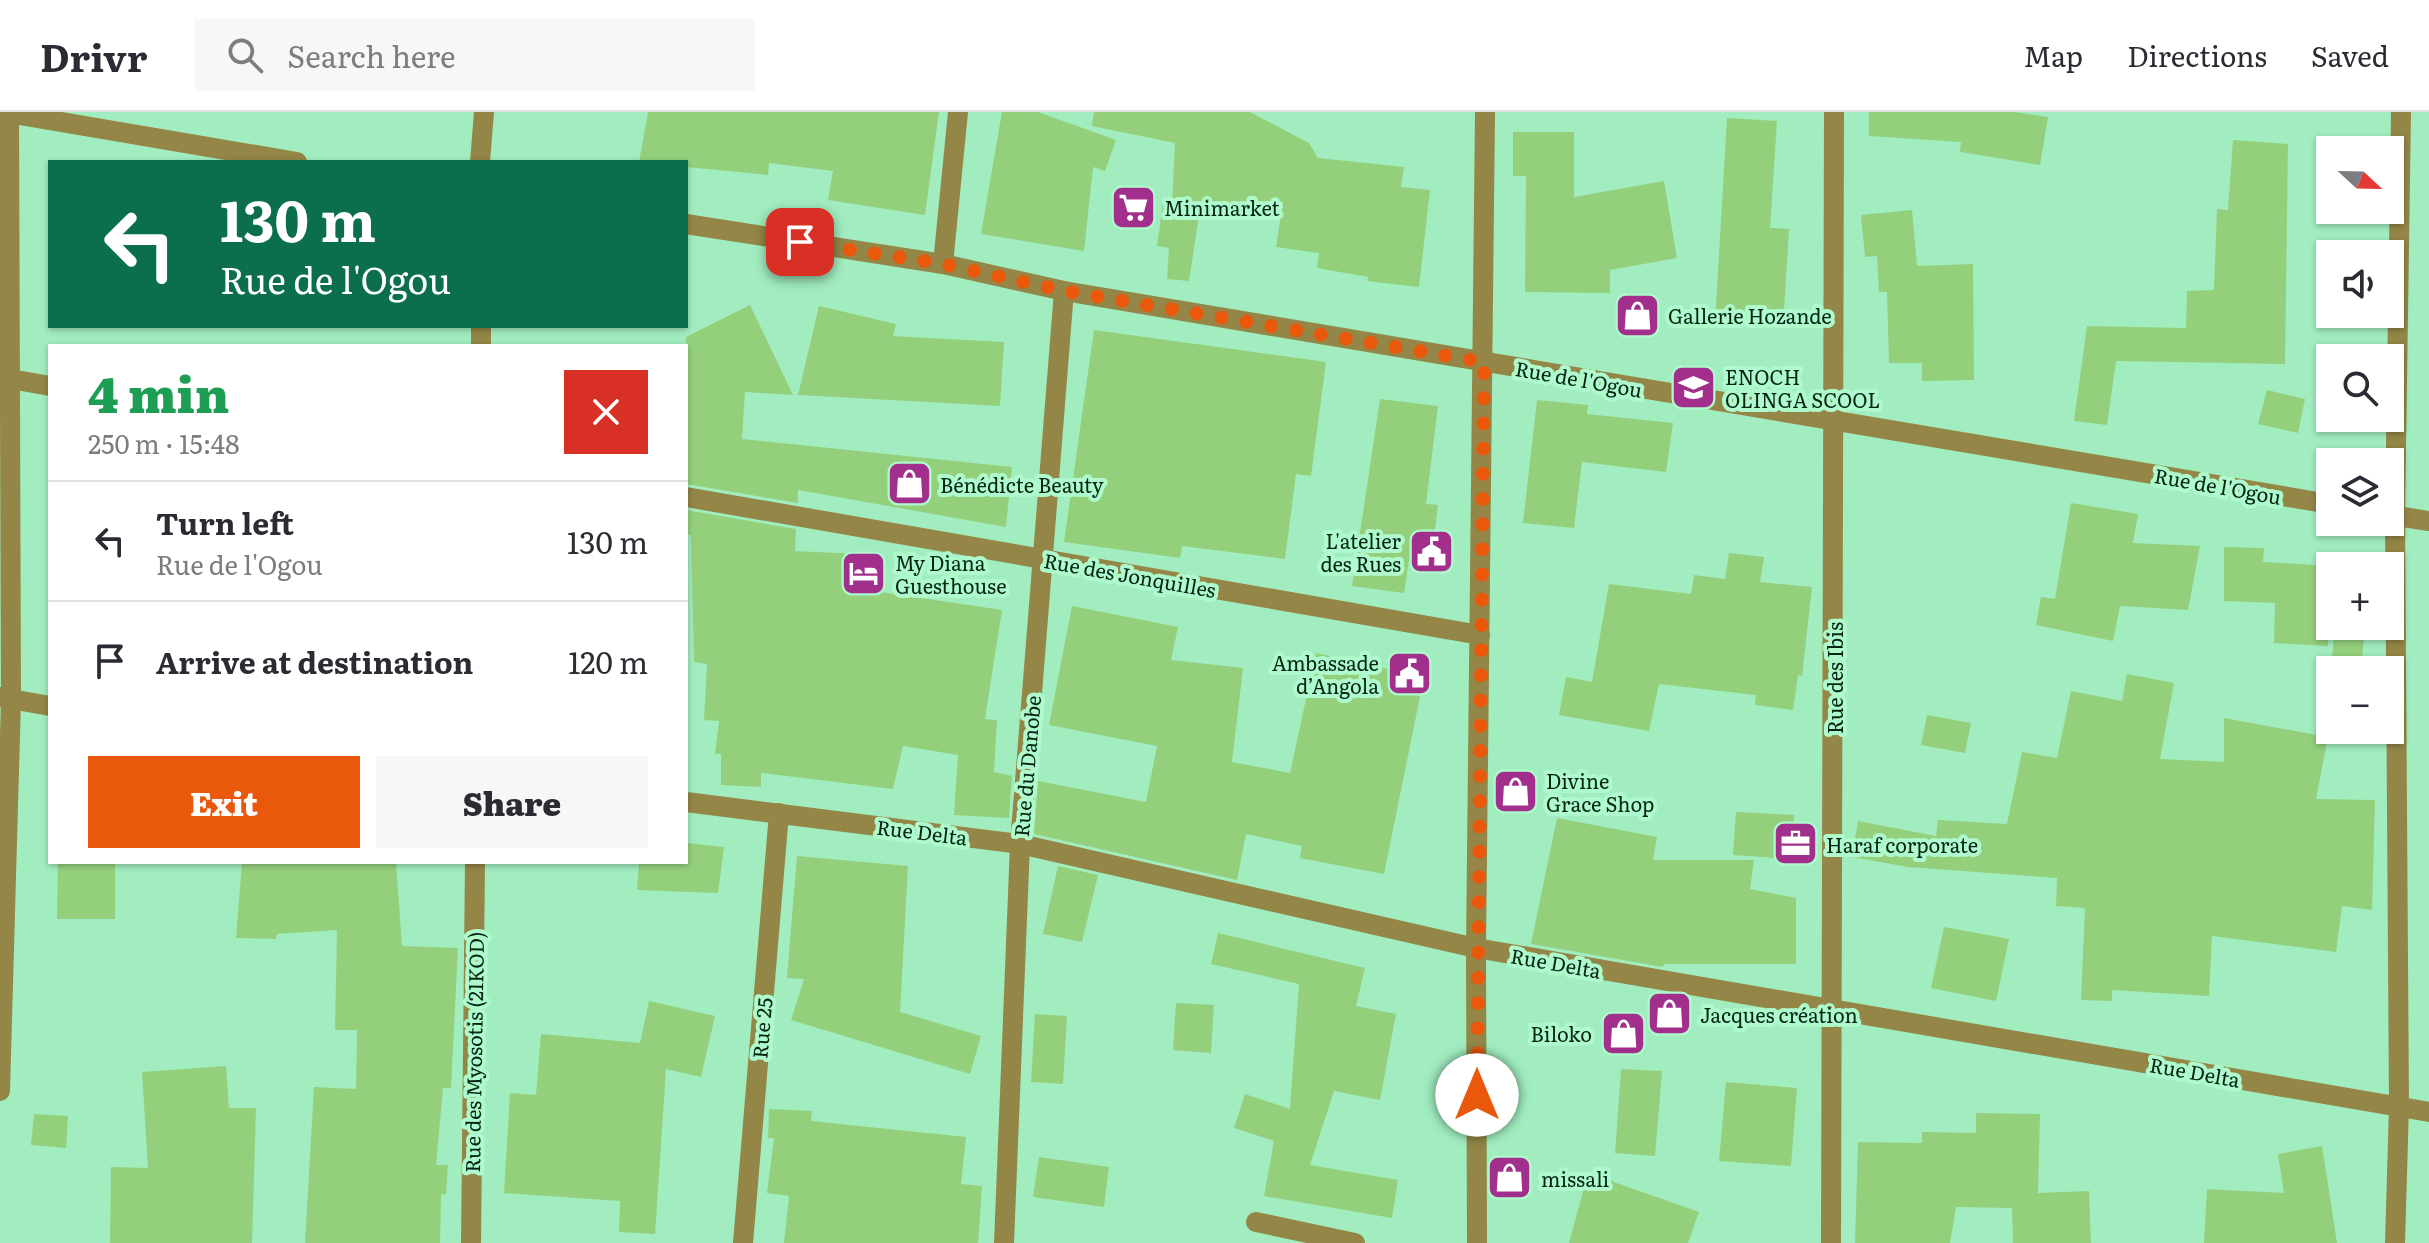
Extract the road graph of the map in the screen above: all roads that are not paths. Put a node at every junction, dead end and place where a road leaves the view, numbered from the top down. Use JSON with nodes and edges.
{"nodes":[{"id":1,"x":7,"y":112,"type":"edge"},
{"id":2,"x":484,"y":112,"type":"edge"},
{"id":3,"x":958,"y":112,"type":"edge"},
{"id":4,"x":1485,"y":112,"type":"edge"},
{"id":5,"x":1834,"y":112,"type":"edge"},
{"id":6,"x":2401,"y":112,"type":"edge"},
{"id":7,"x":285,"y":160,"type":"edge"},
{"id":8,"x":480,"y":160,"type":"edge"},
{"id":9,"x":688,"y":224,"type":"edge"},
{"id":10,"x":943,"y":264,"type":"junction"},
{"id":11,"x":1064,"y":291,"type":"junction"},
{"id":12,"x":1484,"y":362,"type":"junction"},
{"id":13,"x":6,"y":378,"type":"edge"},
{"id":14,"x":48,"y":386,"type":"edge"},
{"id":15,"x":1836,"y":421,"type":"junction"},
{"id":16,"x":2394,"y":448,"type":"edge"},
{"id":17,"x":688,"y":497,"type":"edge"},
{"id":18,"x":2316,"y":502,"type":"edge"},
{"id":19,"x":2404,"y":517,"type":"edge"},
{"id":20,"x":2429,"y":521,"type":"edge"},
{"id":21,"x":2393,"y":536,"type":"edge"},
{"id":22,"x":1043,"y":559,"type":"junction"},
{"id":23,"x":1480,"y":635,"type":"junction"},
{"id":24,"x":5,"y":698,"type":"edge"},
{"id":25,"x":48,"y":706,"type":"edge"},
{"id":26,"x":688,"y":802,"type":"edge"},
{"id":27,"x":779,"y":813,"type":"junction"},
{"id":28,"x":1020,"y":844,"type":"junction"},
{"id":29,"x":475,"y":864,"type":"edge"},
{"id":30,"x":1476,"y":948,"type":"junction"},
{"id":31,"x":1832,"y":1009,"type":"junction"},
{"id":32,"x":0,"y":1091,"type":"edge"},
{"id":33,"x":2399,"y":1106,"type":"junction"},
{"id":34,"x":2429,"y":1112,"type":"edge"},
{"id":35,"x":1256,"y":1222,"type":"dead end"},
{"id":36,"x":471,"y":1243,"type":"edge"},
{"id":37,"x":743,"y":1243,"type":"edge"},
{"id":38,"x":1004,"y":1243,"type":"edge"},
{"id":39,"x":1355,"y":1243,"type":"edge"},
{"id":40,"x":1477,"y":1243,"type":"edge"},
{"id":41,"x":1831,"y":1243,"type":"edge"},
{"id":42,"x":2395,"y":1243,"type":"edge"}],
"edges":[{"from":1,"to":7,"type":"street"},
{"from":1,"to":13,"type":"street"},
{"from":2,"to":8,"type":"street"},
{"from":3,"to":10,"type":"street"},
{"from":4,"to":12,"type":"street"},
{"from":5,"to":15,"type":"street","name":"Rue des Ibis"},
{"from":6,"to":16,"type":"street"},
{"from":9,"to":10,"type":"street","name":"Rue de l'Ogou"},
{"from":10,"to":11,"type":"street","name":"Rue de l'Ogou"},
{"from":11,"to":12,"type":"street","name":"Rue de l'Ogou"},
{"from":11,"to":22,"type":"street","name":"Rue du Danobe"},
{"from":12,"to":15,"type":"street","name":"Rue de l'Ogou"},
{"from":12,"to":23,"type":"street"},
{"from":13,"to":14,"type":"street"},
{"from":13,"to":24,"type":"street"},
{"from":15,"to":18,"type":"street","name":"Rue de l'Ogou"},
{"from":15,"to":31,"type":"street","name":"Rue des Ibis"},
{"from":17,"to":22,"type":"street","name":"Rue des Jonquilles"},
{"from":19,"to":20,"type":"street"},
{"from":21,"to":33,"type":"street"},
{"from":22,"to":23,"type":"street","name":"Rue des Jonquilles"},
{"from":22,"to":28,"type":"street","name":"Rue du Danobe"},
{"from":23,"to":30,"type":"street"},
{"from":24,"to":25,"type":"street"},
{"from":24,"to":32,"type":"street"},
{"from":26,"to":27,"type":"street","name":"Rue Delta"},
{"from":27,"to":28,"type":"street","name":"Rue Delta"},
{"from":27,"to":37,"type":"street","name":"Rue 25"},
{"from":28,"to":30,"type":"street","name":"Rue Delta"},
{"from":28,"to":38,"type":"street","name":"Rue du Danobe"},
{"from":29,"to":36,"type":"street","name":"Rue des Myosotis (21KOD)"},
{"from":30,"to":31,"type":"street","name":"Rue Delta"},
{"from":30,"to":40,"type":"street"},
{"from":31,"to":33,"type":"street","name":"Rue Delta"},
{"from":31,"to":41,"type":"street","name":"Rue des Ibis"},
{"from":33,"to":34,"type":"street","name":"Rue Delta"},
{"from":33,"to":42,"type":"street"},
{"from":35,"to":39,"type":"street"}]}
